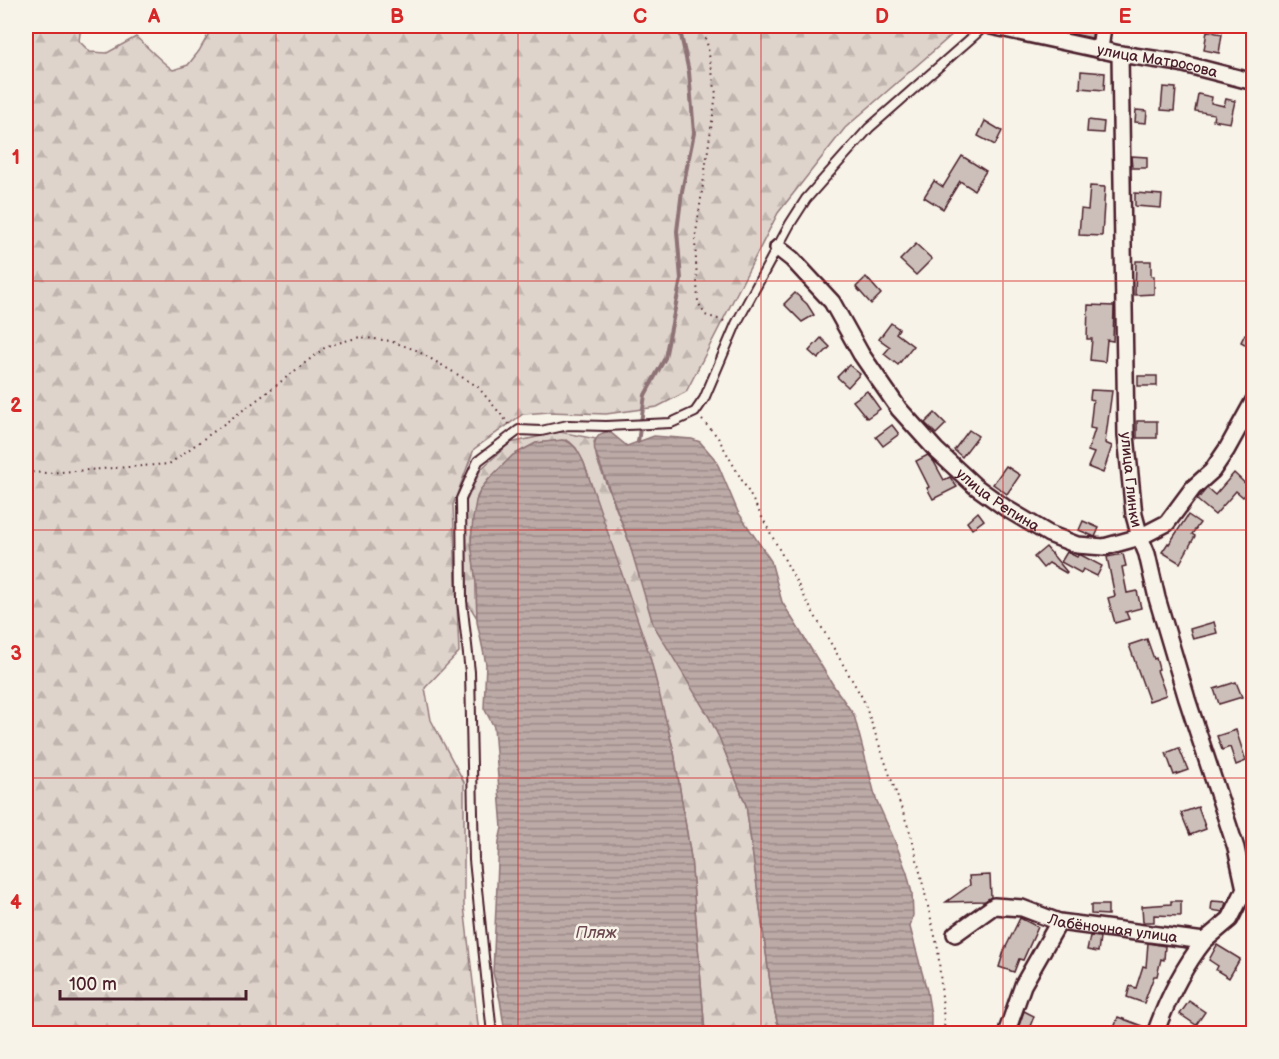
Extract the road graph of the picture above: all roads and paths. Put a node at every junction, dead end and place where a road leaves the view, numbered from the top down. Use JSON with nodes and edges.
{"nodes":[{"id":1,"x":704,"y":26,"type":"edge"},
{"id":2,"x":986,"y":26,"type":"edge"},
{"id":3,"x":991,"y":26,"type":"edge"},
{"id":4,"x":1103,"y":26,"type":"edge"},
{"id":5,"x":1100,"y":50,"type":"junction"},
{"id":6,"x":1120,"y":54,"type":"junction"},
{"id":7,"x":1254,"y":81,"type":"edge"},
{"id":8,"x":777,"y":248,"type":"junction"},
{"id":9,"x":736,"y":324,"type":"junction"},
{"id":10,"x":1254,"y":400,"type":"edge"},
{"id":11,"x":695,"y":412,"type":"junction"},
{"id":12,"x":519,"y":430,"type":"junction"},
{"id":13,"x":26,"y":472,"type":"edge"},
{"id":14,"x":1140,"y":537,"type":"junction"},
{"id":15,"x":1249,"y":890,"type":"edge"},
{"id":16,"x":1059,"y":922,"type":"junction"},
{"id":17,"x":956,"y":934,"type":"dead end"},
{"id":18,"x":1204,"y":941,"type":"junction"},
{"id":19,"x":492,"y":1034,"type":"edge"},
{"id":20,"x":945,"y":1034,"type":"edge"},
{"id":21,"x":1006,"y":1034,"type":"edge"},
{"id":22,"x":1155,"y":1034,"type":"edge"}],
"edges":[{"from":1,"to":9,"type":"path"},
{"from":2,"to":8,"type":"lane"},
{"from":3,"to":5,"type":"street","name":"улица Матросова"},
{"from":4,"to":5,"type":"street"},
{"from":5,"to":6,"type":"street","name":"улица Матросова"},
{"from":6,"to":7,"type":"street","name":"улица Матросова"},
{"from":6,"to":14,"type":"street","name":"улица Глинки"},
{"from":8,"to":9,"type":"lane"},
{"from":8,"to":14,"type":"street","name":"улица Репина"},
{"from":9,"to":11,"type":"lane"},
{"from":10,"to":14,"type":"street","name":"улица Репина"},
{"from":11,"to":12,"type":"lane"},
{"from":11,"to":20,"type":"path"},
{"from":12,"to":13,"type":"path"},
{"from":12,"to":19,"type":"lane"},
{"from":14,"to":15,"type":"street","name":"улица Глинки"},
{"from":15,"to":18,"type":"street"},
{"from":16,"to":17,"type":"street","name":"Лабёночная улица"},
{"from":16,"to":18,"type":"street","name":"Лабёночная улица"},
{"from":16,"to":21,"type":"street"},
{"from":18,"to":22,"type":"street"}]}
